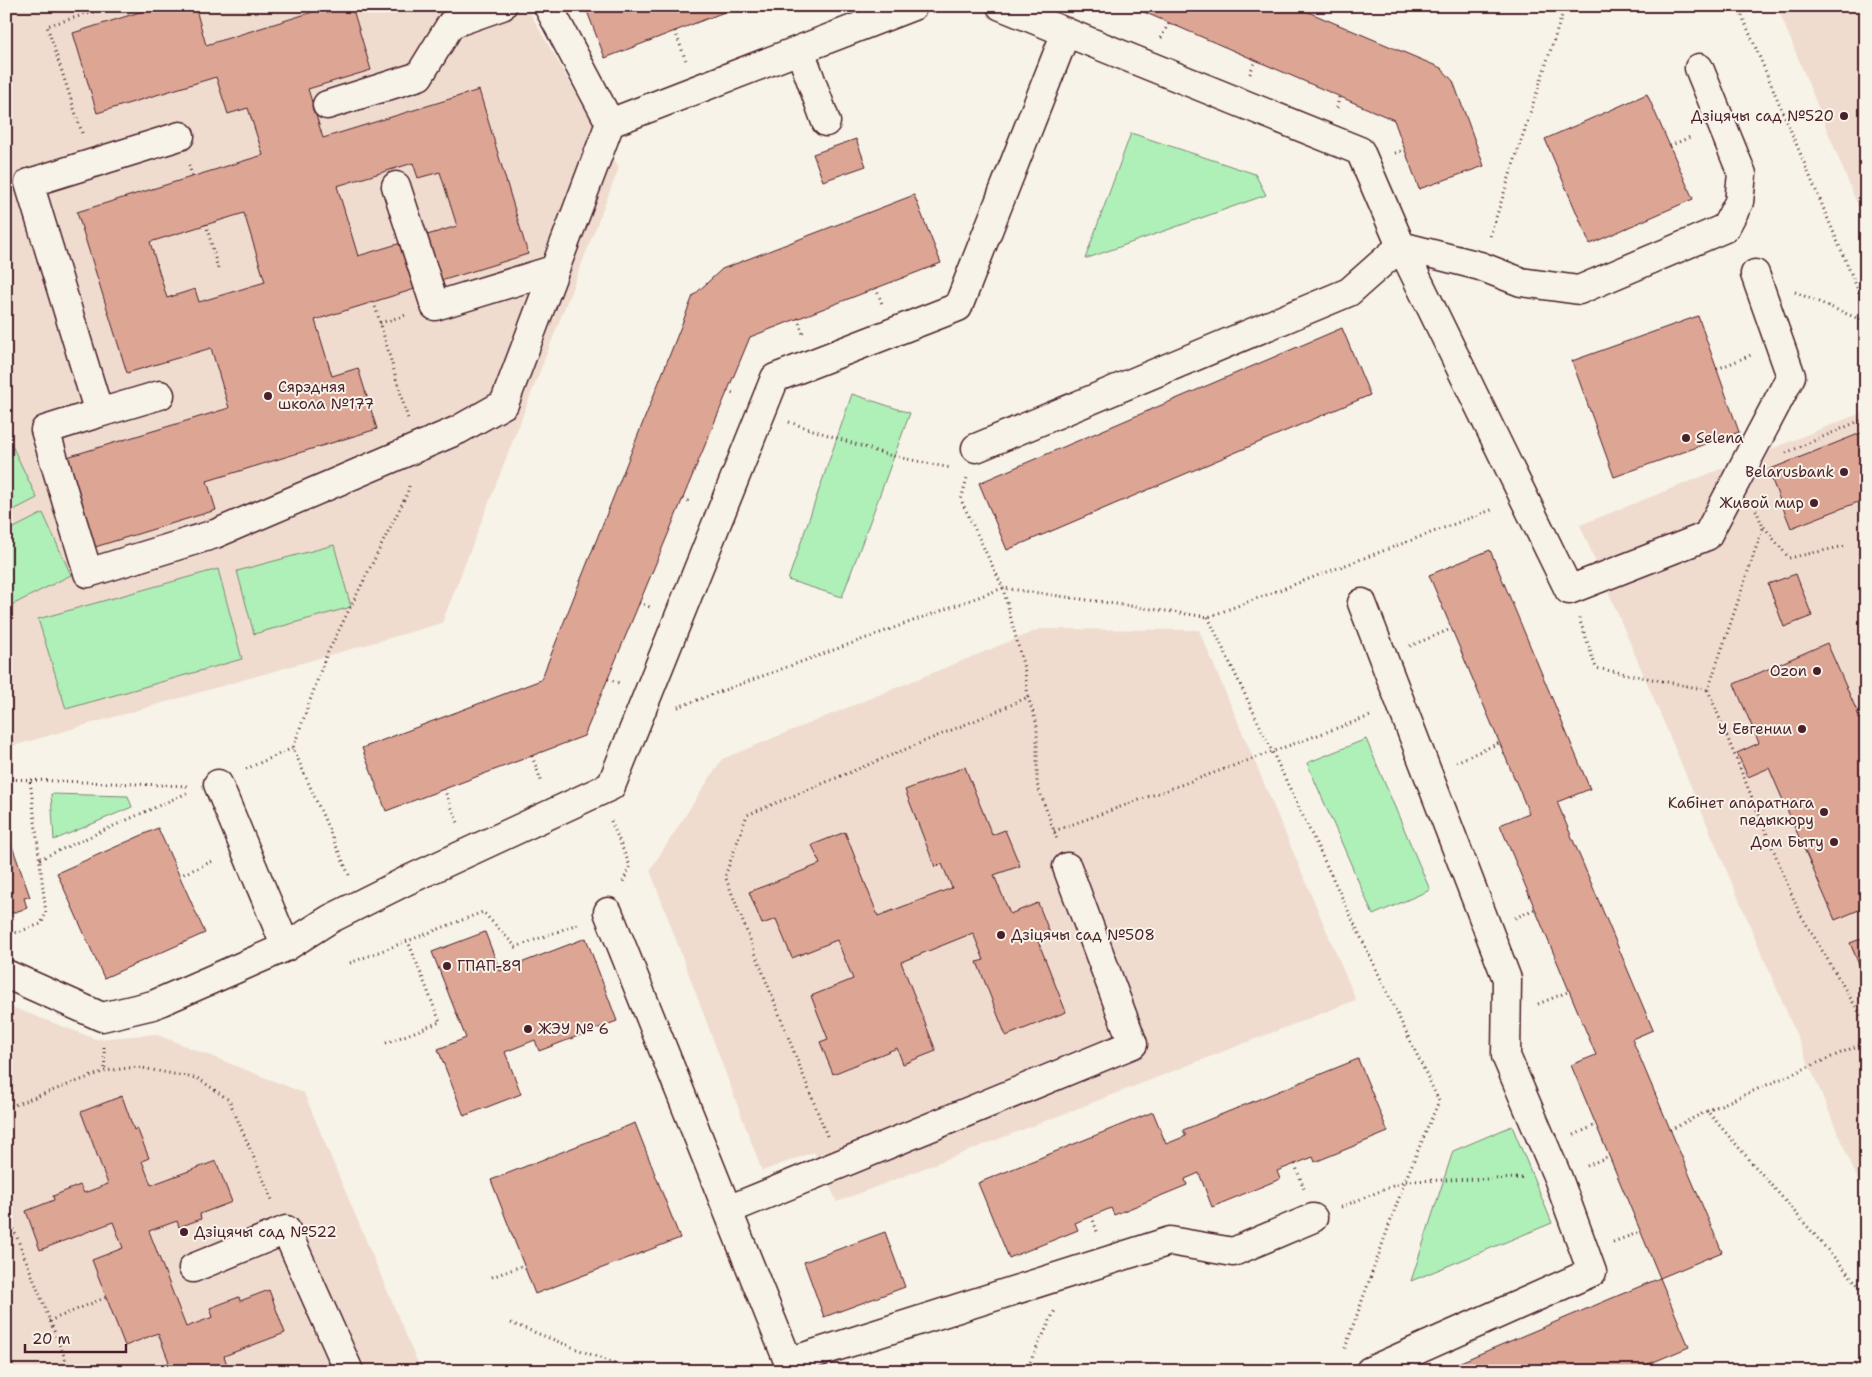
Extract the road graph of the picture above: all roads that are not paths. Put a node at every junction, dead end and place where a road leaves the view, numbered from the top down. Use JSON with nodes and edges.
{"nodes":[{"id":1,"x":502,"y":6,"type":"edge"},
{"id":2,"x":548,"y":6,"type":"edge"},
{"id":3,"x":913,"y":6,"type":"edge"},
{"id":4,"x":1001,"y":6,"type":"edge"},
{"id":5,"x":1066,"y":32,"type":"junction"},
{"id":6,"x":800,"y":50,"type":"junction"},
{"id":7,"x":1699,"y":68,"type":"dead end"},
{"id":8,"x":327,"y":105,"type":"dead end"},
{"id":9,"x":826,"y":122,"type":"dead end"},
{"id":10,"x":610,"y":123,"type":"junction"},
{"id":11,"x":180,"y":136,"type":"dead end"},
{"id":12,"x":396,"y":186,"type":"dead end"},
{"id":13,"x":1401,"y":246,"type":"junction"},
{"id":14,"x":553,"y":270,"type":"junction"},
{"id":15,"x":1755,"y":274,"type":"dead end"},
{"id":16,"x":160,"y":395,"type":"dead end"},
{"id":17,"x":99,"y":413,"type":"junction"},
{"id":18,"x":976,"y":448,"type":"dead end"},
{"id":19,"x":1362,"y":603,"type":"dead end"},
{"id":20,"x":209,"y":785,"type":"road end"},
{"id":21,"x":1067,"y":867,"type":"road end"},
{"id":22,"x":608,"y":912,"type":"road end"},
{"id":23,"x":286,"y":947,"type":"junction"},
{"id":24,"x":6,"y":974,"type":"edge"},
{"id":25,"x":728,"y":1210,"type":"junction"},
{"id":26,"x":1313,"y":1218,"type":"road end"},
{"id":27,"x":193,"y":1268,"type":"dead end"},
{"id":28,"x":790,"y":1366,"type":"edge"},
{"id":29,"x":349,"y":1371,"type":"edge"},
{"id":30,"x":1370,"y":1371,"type":"edge"}],
"edges":[{"from":1,"to":8,"type":"lane"},
{"from":2,"to":10,"type":"lane"},
{"from":3,"to":6,"type":"lane"},
{"from":4,"to":5,"type":"lane"},
{"from":5,"to":13,"type":"lane"},
{"from":5,"to":23,"type":"lane"},
{"from":6,"to":9,"type":"lane"},
{"from":6,"to":10,"type":"lane"},
{"from":7,"to":13,"type":"lane"},
{"from":10,"to":14,"type":"lane"},
{"from":11,"to":17,"type":"lane"},
{"from":12,"to":14,"type":"lane"},
{"from":13,"to":15,"type":"lane"},
{"from":13,"to":18,"type":"lane"},
{"from":14,"to":17,"type":"lane"},
{"from":16,"to":17,"type":"lane"},
{"from":19,"to":30,"type":"lane"},
{"from":20,"to":23,"type":"lane"},
{"from":21,"to":25,"type":"lane"},
{"from":22,"to":25,"type":"lane"},
{"from":23,"to":24,"type":"lane"},
{"from":25,"to":28,"type":"lane"},
{"from":26,"to":28,"type":"lane"},
{"from":27,"to":29,"type":"lane"}]}
